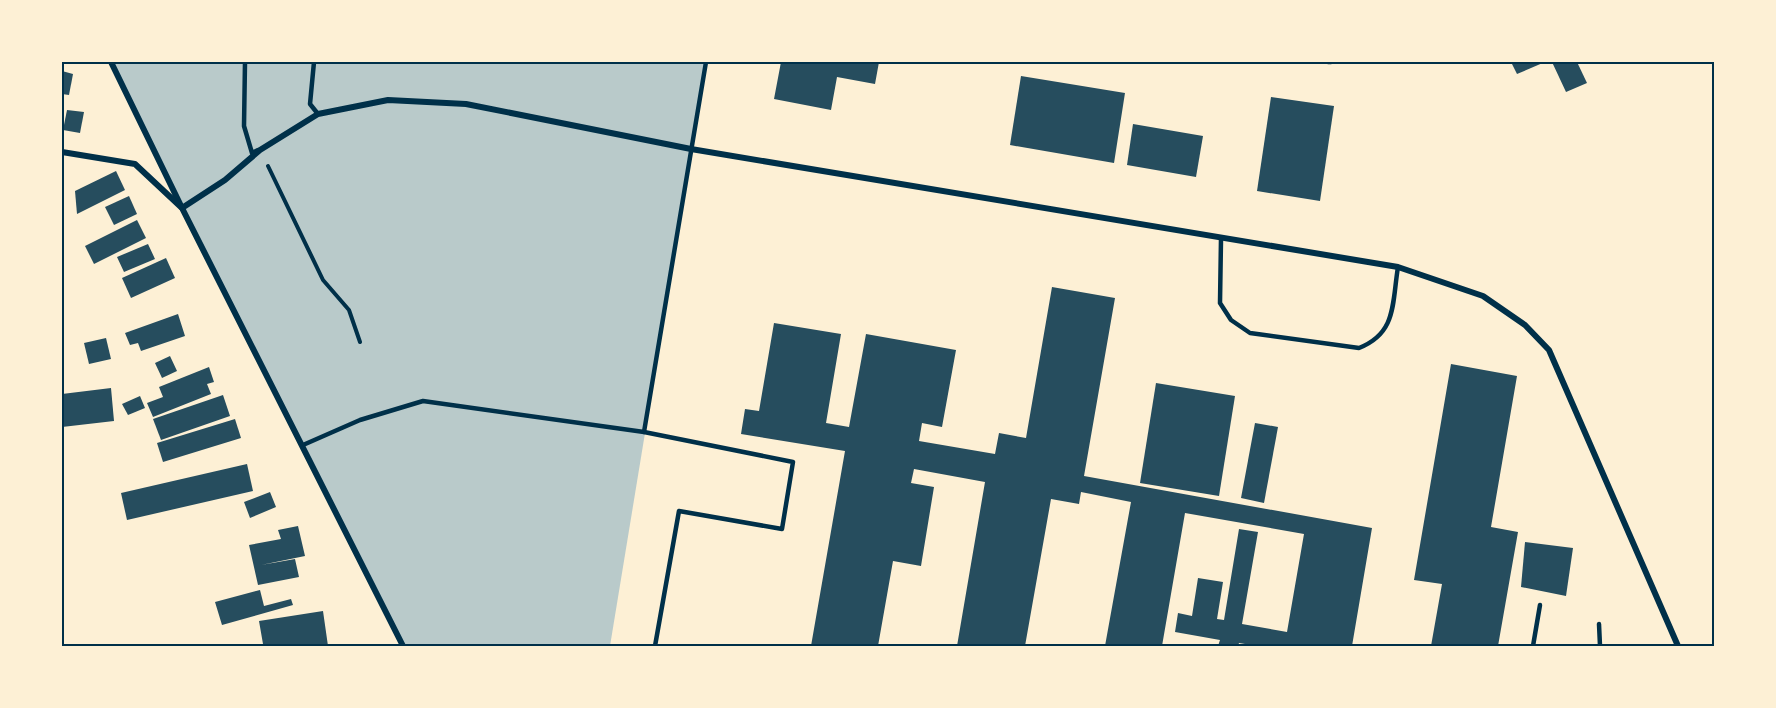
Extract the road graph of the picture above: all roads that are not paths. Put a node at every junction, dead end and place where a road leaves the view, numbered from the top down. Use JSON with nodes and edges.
{"nodes":[{"id":1,"x":111,"y":62,"type":"edge"},
{"id":2,"x":245,"y":62,"type":"edge"},
{"id":3,"x":314,"y":62,"type":"edge"},
{"id":4,"x":706,"y":62,"type":"edge"},
{"id":5,"x":318,"y":114,"type":"junction"},
{"id":6,"x":691,"y":149,"type":"junction"},
{"id":7,"x":260,"y":150,"type":"junction"},
{"id":8,"x":62,"y":152,"type":"edge"},
{"id":9,"x":182,"y":208,"type":"junction"},
{"id":10,"x":1221,"y":239,"type":"junction"},
{"id":11,"x":1398,"y":267,"type":"junction"},
{"id":12,"x":644,"y":432,"type":"junction"},
{"id":13,"x":303,"y":445,"type":"junction"},
{"id":14,"x":1540,"y":605,"type":"dead end"},
{"id":15,"x":1599,"y":624,"type":"dead end"},
{"id":16,"x":403,"y":646,"type":"edge"},
{"id":17,"x":655,"y":646,"type":"edge"},
{"id":18,"x":1533,"y":646,"type":"edge"},
{"id":19,"x":1600,"y":646,"type":"edge"},
{"id":20,"x":1678,"y":646,"type":"edge"}],
"edges":[{"from":1,"to":9,"type":"street"},
{"from":2,"to":7,"type":"lane"},
{"from":3,"to":5,"type":"lane"},
{"from":4,"to":6,"type":"lane"},
{"from":5,"to":6,"type":"street"},
{"from":5,"to":7,"type":"street"},
{"from":6,"to":10,"type":"street"},
{"from":6,"to":12,"type":"lane"},
{"from":7,"to":9,"type":"street"},
{"from":8,"to":9,"type":"street"},
{"from":9,"to":13,"type":"street"},
{"from":10,"to":11,"type":"street"},
{"from":10,"to":11,"type":"lane"},
{"from":11,"to":20,"type":"street"},
{"from":12,"to":13,"type":"lane"},
{"from":12,"to":17,"type":"lane"},
{"from":13,"to":16,"type":"street"},
{"from":14,"to":18,"type":"lane"},
{"from":15,"to":19,"type":"lane"}]}
